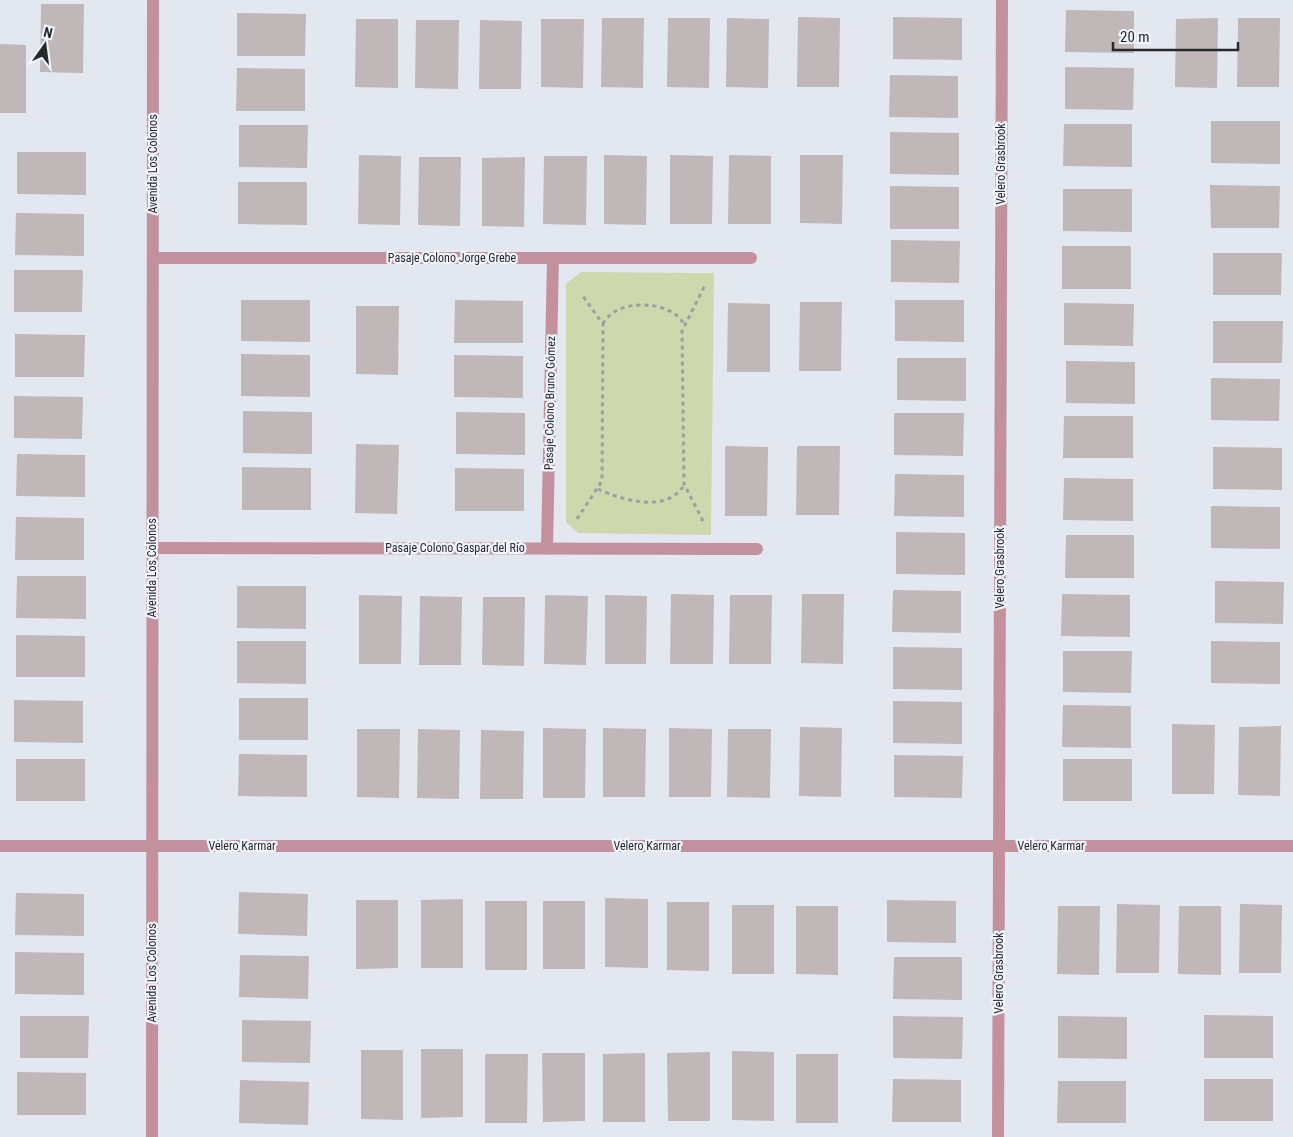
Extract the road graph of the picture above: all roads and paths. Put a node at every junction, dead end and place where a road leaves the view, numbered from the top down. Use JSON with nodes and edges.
{"nodes":[{"id":1,"x":153,"y":0,"type":"edge"},
{"id":2,"x":1002,"y":0,"type":"edge"},
{"id":3,"x":153,"y":258,"type":"junction"},
{"id":4,"x":553,"y":258,"type":"junction"},
{"id":5,"x":712,"y":258,"type":"junction"},
{"id":6,"x":751,"y":258,"type":"dead end"},
{"id":7,"x":603,"y":324,"type":"junction"},
{"id":8,"x":684,"y":324,"type":"junction"},
{"id":9,"x":684,"y":484,"type":"junction"},
{"id":10,"x":598,"y":489,"type":"junction"},
{"id":11,"x":152,"y":548,"type":"junction"},
{"id":12,"x":547,"y":548,"type":"junction"},
{"id":13,"x":563,"y":549,"type":"junction"},
{"id":14,"x":707,"y":549,"type":"junction"},
{"id":15,"x":757,"y":549,"type":"dead end"},
{"id":16,"x":0,"y":846,"type":"edge"},
{"id":17,"x":152,"y":846,"type":"junction"},
{"id":18,"x":999,"y":846,"type":"junction"},
{"id":19,"x":1293,"y":846,"type":"edge"},
{"id":20,"x":152,"y":1137,"type":"edge"},
{"id":21,"x":998,"y":1137,"type":"edge"}],
"edges":[{"from":1,"to":3,"type":"street","name":"Avenida Los Colonos"},
{"from":2,"to":18,"type":"street","name":"Velero Grasbrook"},
{"from":3,"to":4,"type":"street","name":"Pasaje Colono Jorge Grebe"},
{"from":3,"to":11,"type":"street","name":"Avenida Los Colonos"},
{"from":4,"to":5,"type":"street","name":"Pasaje Colono Jorge Grebe"},
{"from":4,"to":7,"type":"path"},
{"from":4,"to":12,"type":"street","name":"Pasaje Colono Bruno Gómez"},
{"from":5,"to":6,"type":"street","name":"Pasaje Colono Jorge Grebe"},
{"from":5,"to":8,"type":"path"},
{"from":7,"to":8,"type":"path"},
{"from":7,"to":10,"type":"path"},
{"from":8,"to":9,"type":"path"},
{"from":9,"to":10,"type":"path"},
{"from":9,"to":14,"type":"path"},
{"from":10,"to":13,"type":"path"},
{"from":11,"to":12,"type":"street","name":"Pasaje Colono Gaspar del Río"},
{"from":11,"to":17,"type":"street","name":"Avenida Los Colonos"},
{"from":12,"to":13,"type":"street","name":"Pasaje Colono Gaspar del Río"},
{"from":13,"to":14,"type":"street","name":"Pasaje Colono Gaspar del Río"},
{"from":14,"to":15,"type":"street","name":"Pasaje Colono Gaspar del Río"},
{"from":16,"to":17,"type":"street","name":"Velero Karmar"},
{"from":17,"to":18,"type":"street","name":"Velero Karmar"},
{"from":17,"to":20,"type":"street","name":"Avenida Los Colonos"},
{"from":18,"to":19,"type":"street","name":"Velero Karmar"},
{"from":18,"to":21,"type":"street","name":"Velero Grasbrook"}]}
